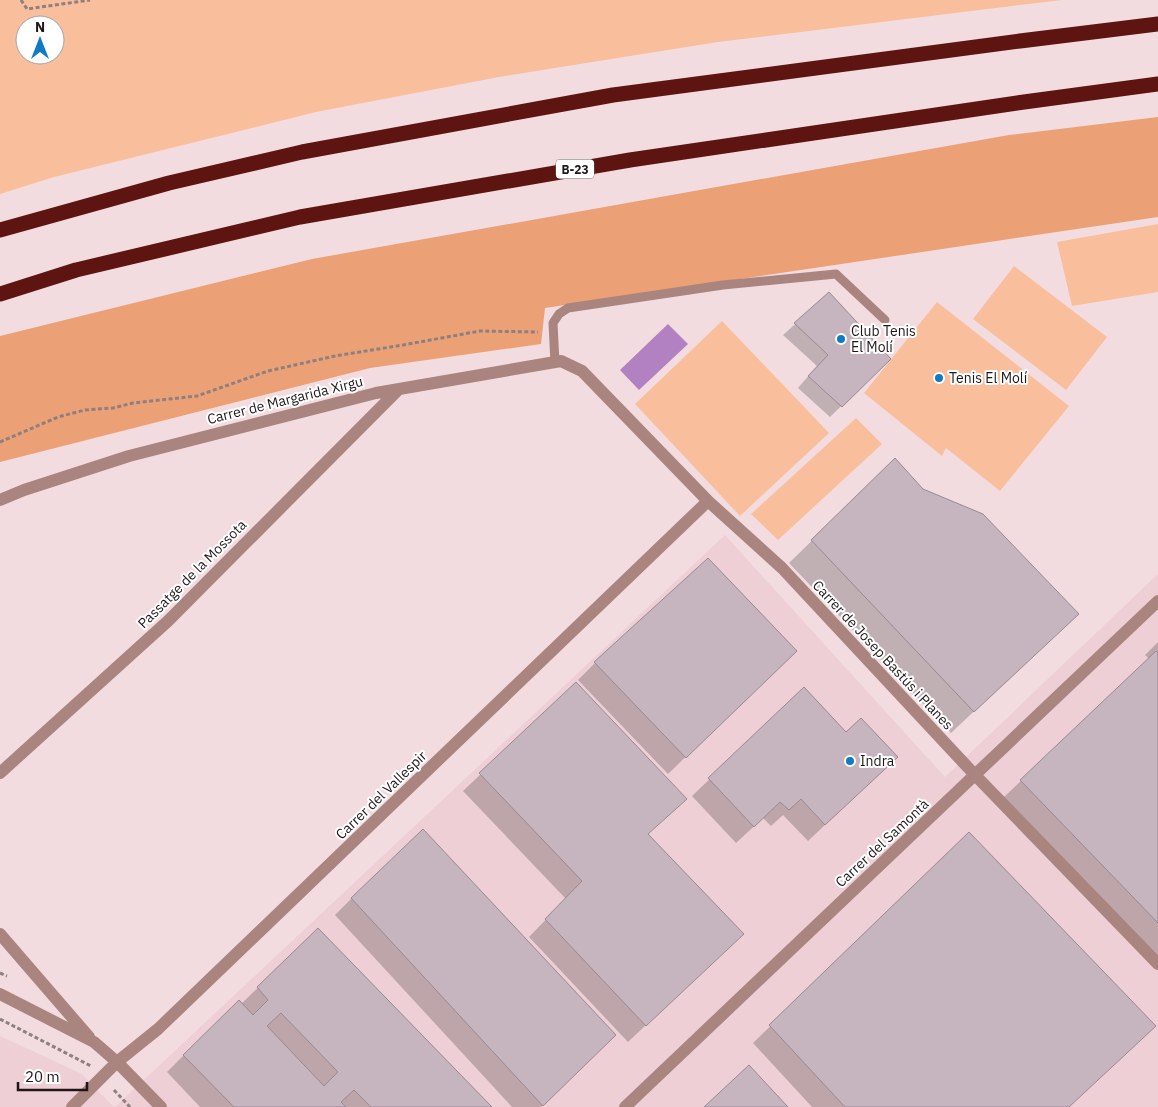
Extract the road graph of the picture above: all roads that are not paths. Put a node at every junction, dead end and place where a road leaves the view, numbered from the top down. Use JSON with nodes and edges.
{"nodes":[{"id":1,"x":1158,"y":24,"type":"edge"},
{"id":2,"x":1158,"y":84,"type":"edge"},
{"id":3,"x":0,"y":230,"type":"edge"},
{"id":4,"x":0,"y":294,"type":"edge"},
{"id":5,"x":885,"y":320,"type":"dead end"},
{"id":6,"x":555,"y":363,"type":"junction"},
{"id":7,"x":582,"y":371,"type":"joint"},
{"id":8,"x":399,"y":390,"type":"junction"},
{"id":9,"x":0,"y":500,"type":"edge"},
{"id":10,"x":708,"y":501,"type":"junction"},
{"id":11,"x":1158,"y":601,"type":"edge"},
{"id":12,"x":0,"y":773,"type":"edge"},
{"id":13,"x":975,"y":775,"type":"junction"},
{"id":14,"x":0,"y":934,"type":"edge"},
{"id":15,"x":1158,"y":964,"type":"edge"},
{"id":16,"x":0,"y":994,"type":"edge"},
{"id":17,"x":94,"y":1042,"type":"junction"},
{"id":18,"x":117,"y":1062,"type":"junction"},
{"id":19,"x":72,"y":1107,"type":"edge"},
{"id":20,"x":161,"y":1107,"type":"edge"},
{"id":21,"x":625,"y":1107,"type":"edge"}],
"edges":[{"from":1,"to":3,"type":"highway"},
{"from":2,"to":4,"type":"highway","number":"B-23"},
{"from":5,"to":6,"type":"lane"},
{"from":6,"to":7,"type":"street","name":"Carrer de Margarida Xirgu"},
{"from":6,"to":8,"type":"street","name":"Carrer de Margarida Xirgu"},
{"from":7,"to":10,"type":"street","name":"Carrer de Josep Bastús i Planes"},
{"from":8,"to":9,"type":"street","name":"Carrer de Margarida Xirgu"},
{"from":8,"to":12,"type":"street","name":"Passatge de la Mossota"},
{"from":10,"to":13,"type":"street","name":"Carrer de Josep Bastús i Planes"},
{"from":10,"to":18,"type":"street","name":"Carrer del Vallespir"},
{"from":11,"to":13,"type":"street","name":"Carrer del Samontà"},
{"from":13,"to":15,"type":"street","name":"Carrer de Josep Bastús i Planes"},
{"from":13,"to":21,"type":"street","name":"Carrer del Samontà"},
{"from":14,"to":17,"type":"street"},
{"from":16,"to":17,"type":"street"},
{"from":17,"to":18,"type":"street"},
{"from":18,"to":19,"type":"street","name":"Carrer del Vallespir"},
{"from":18,"to":20,"type":"street"}]}
